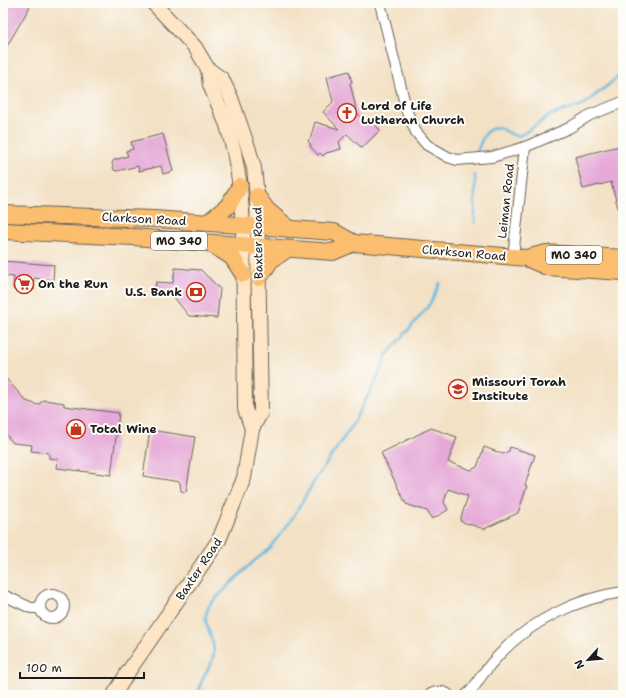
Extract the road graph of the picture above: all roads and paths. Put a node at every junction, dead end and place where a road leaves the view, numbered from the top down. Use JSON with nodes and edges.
{"nodes":[{"id":1,"x":153,"y":3,"type":"edge"},
{"id":2,"x":380,"y":3,"type":"edge"},
{"id":3,"x":208,"y":69,"type":"junction"},
{"id":4,"x":623,"y":102,"type":"edge"},
{"id":5,"x":525,"y":147,"type":"junction"},
{"id":6,"x":240,"y":186,"type":"junction"},
{"id":7,"x":257,"y":196,"type":"junction"},
{"id":8,"x":3,"y":214,"type":"edge"},
{"id":9,"x":207,"y":223,"type":"junction"},
{"id":10,"x":250,"y":226,"type":"junction"},
{"id":11,"x":290,"y":229,"type":"junction"},
{"id":12,"x":3,"y":231,"type":"edge"},
{"id":13,"x":209,"y":243,"type":"junction"},
{"id":14,"x":354,"y":243,"type":"junction"},
{"id":15,"x":250,"y":246,"type":"junction"},
{"id":16,"x":288,"y":249,"type":"junction"},
{"id":17,"x":519,"y":258,"type":"junction"},
{"id":18,"x":621,"y":268,"type":"edge"},
{"id":19,"x":243,"y":274,"type":"junction"},
{"id":20,"x":259,"y":278,"type":"junction"},
{"id":21,"x":252,"y":429,"type":"junction"},
{"id":22,"x":623,"y":592,"type":"edge"},
{"id":23,"x":3,"y":595,"type":"edge"},
{"id":24,"x":40,"y":608,"type":"dead end"},
{"id":25,"x":114,"y":695,"type":"edge"},
{"id":26,"x":429,"y":695,"type":"edge"},
{"id":27,"x":449,"y":695,"type":"edge"},
{"id":28,"x":466,"y":695,"type":"edge"}],
"edges":[{"from":1,"to":3,"type":"main road","name":"Baxter Road"},
{"from":2,"to":5,"type":"street"},
{"from":3,"to":6,"type":"main road","name":"Baxter Road"},
{"from":3,"to":7,"type":"main road","name":"Baxter Road"},
{"from":4,"to":5,"type":"street"},
{"from":5,"to":17,"type":"street","name":"Leiman Road"},
{"from":6,"to":9,"type":"main road"},
{"from":6,"to":10,"type":"main road","name":"Baxter Road"},
{"from":7,"to":10,"type":"main road","name":"Baxter Road"},
{"from":7,"to":11,"type":"main road"},
{"from":8,"to":9,"type":"main road","name":"Clarkson Road","number":"MO 340"},
{"from":9,"to":10,"type":"main road","name":"Clarkson Road","number":"MO 340"},
{"from":10,"to":11,"type":"main road","name":"Clarkson Road","number":"MO 340"},
{"from":10,"to":15,"type":"main road","name":"Baxter Road"},
{"from":11,"to":14,"type":"main road","name":"Clarkson Road","number":"MO 340"},
{"from":12,"to":13,"type":"main road","name":"Clarkson Road","number":"MO 340"},
{"from":13,"to":15,"type":"main road","name":"Clarkson Road","number":"MO 340"},
{"from":13,"to":19,"type":"main road"},
{"from":14,"to":16,"type":"main road","name":"Clarkson Road","number":"MO 340"},
{"from":14,"to":17,"type":"main road","name":"Clarkson Road","number":"MO 340"},
{"from":15,"to":16,"type":"main road","name":"Clarkson Road","number":"MO 340"},
{"from":15,"to":19,"type":"main road","name":"Baxter Road"},
{"from":15,"to":20,"type":"main road","name":"Baxter Road"},
{"from":16,"to":20,"type":"main road"},
{"from":17,"to":18,"type":"main road","name":"Clarkson Road","number":"MO 340"},
{"from":19,"to":21,"type":"main road","name":"Baxter Road"},
{"from":20,"to":21,"type":"main road","name":"Baxter Road"},
{"from":21,"to":25,"type":"main road","name":"Baxter Road"},
{"from":22,"to":28,"type":"street"},
{"from":23,"to":24,"type":"street"},
{"from":26,"to":27,"type":"street"}]}
